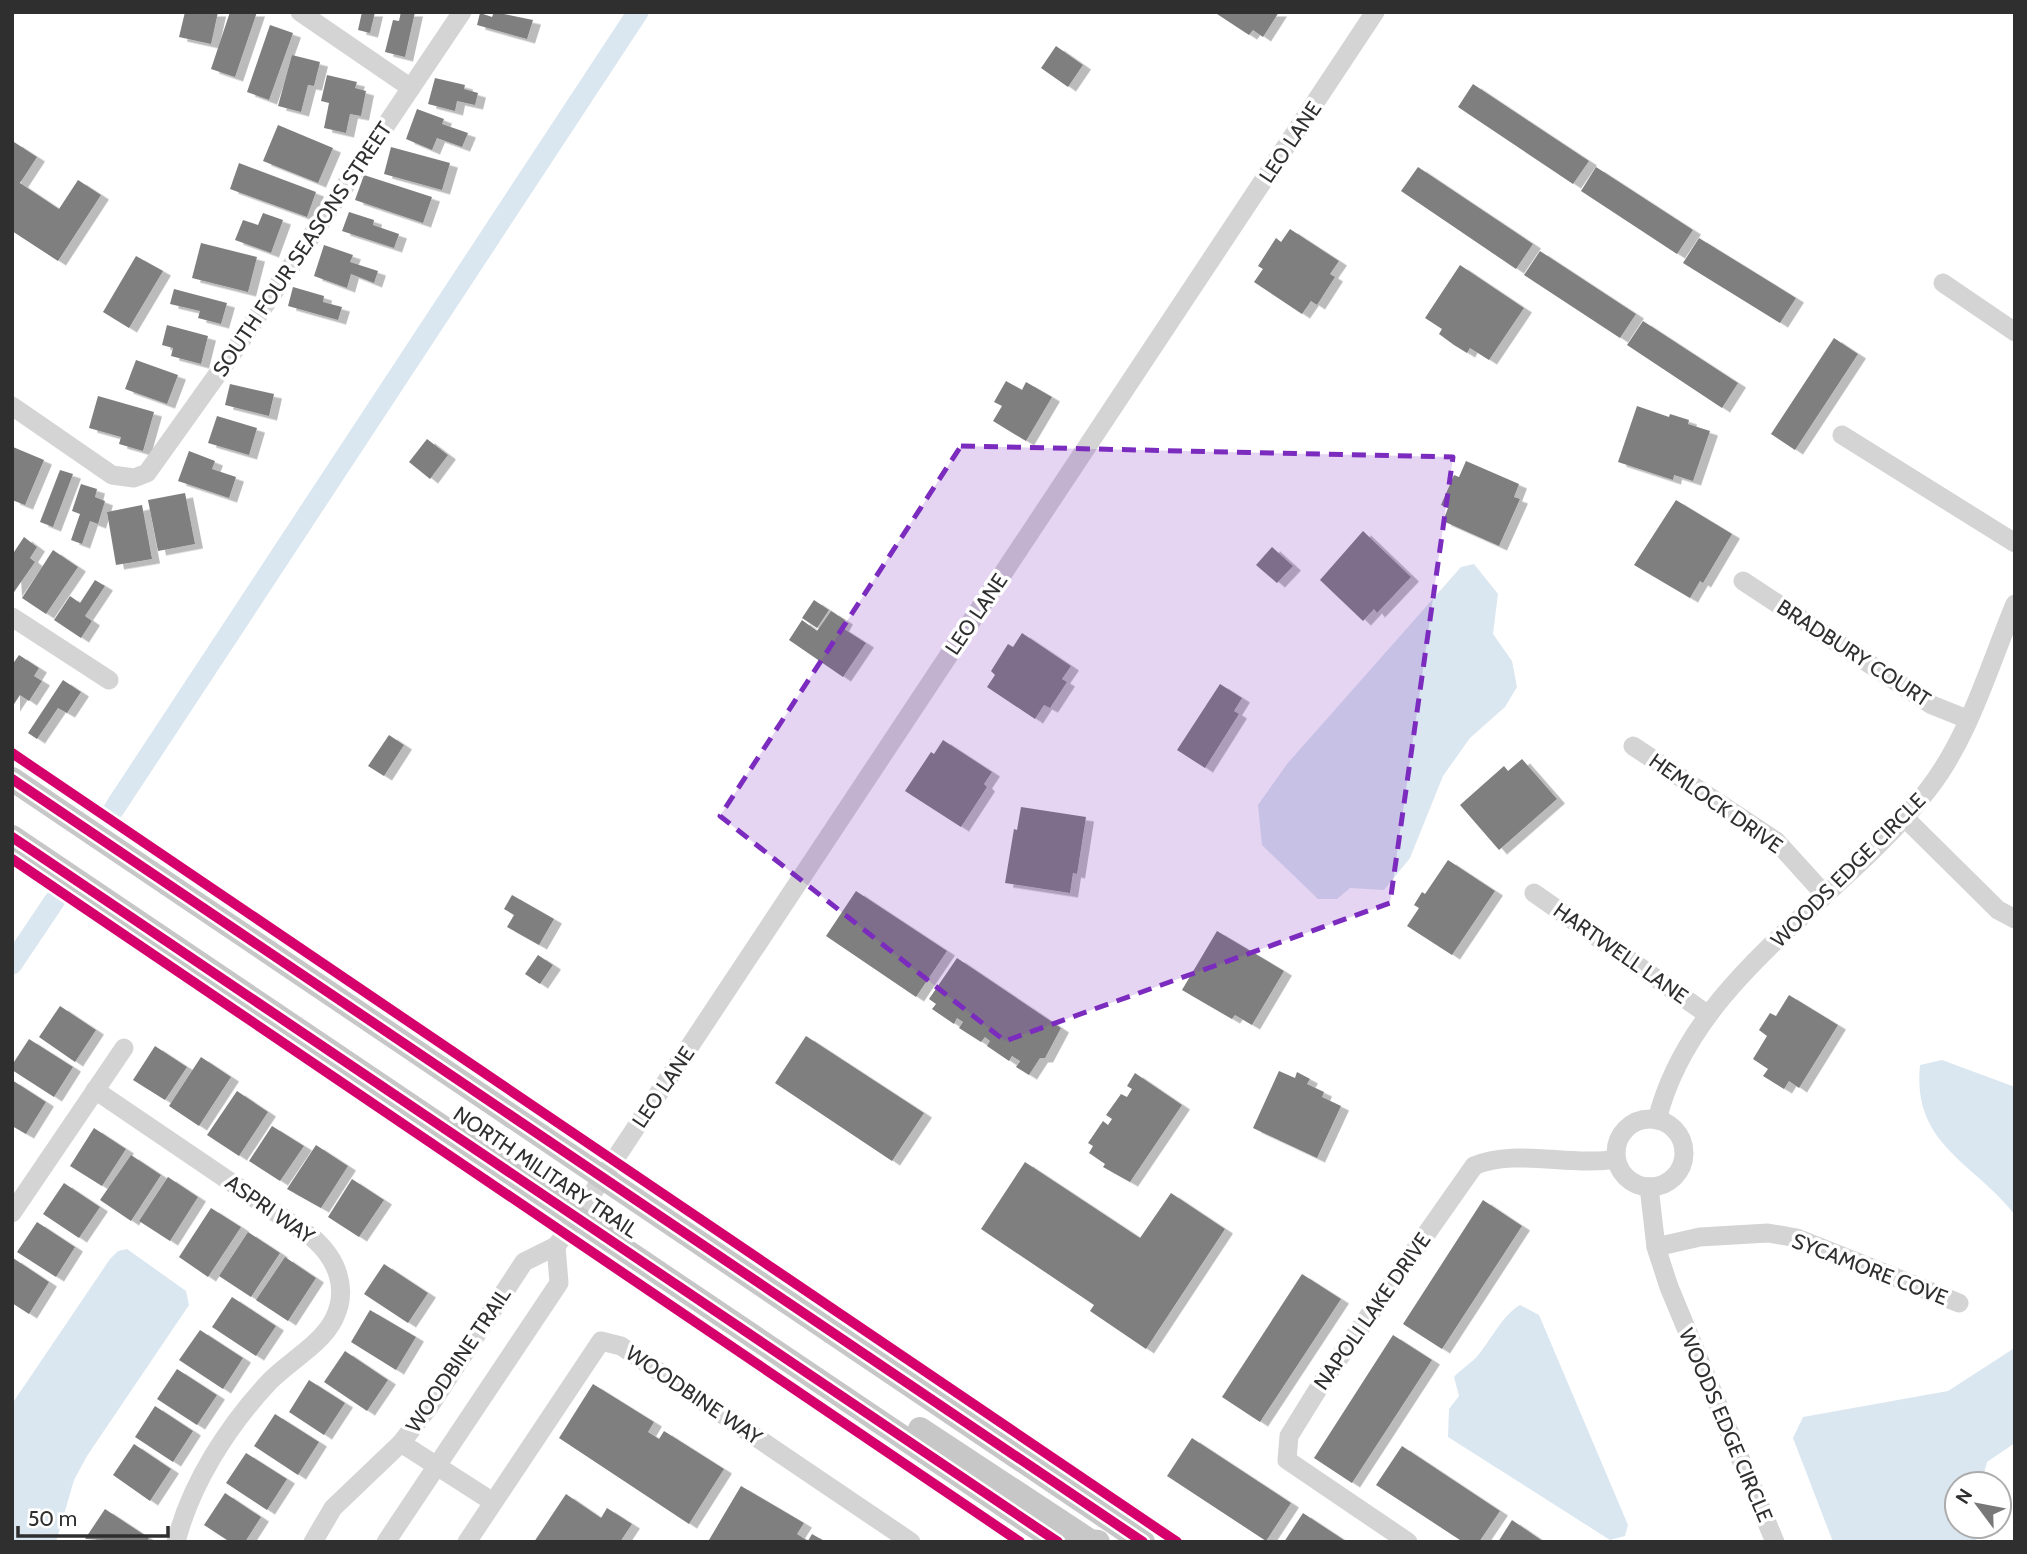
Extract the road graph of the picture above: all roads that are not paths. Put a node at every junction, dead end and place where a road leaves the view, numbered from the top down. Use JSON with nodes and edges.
{"nodes":[{"id":1,"x":300,"y":12,"type":"edge"},
{"id":2,"x":462,"y":12,"type":"edge"},
{"id":3,"x":1375,"y":12,"type":"edge"},
{"id":4,"x":411,"y":88,"type":"junction"},
{"id":5,"x":1943,"y":283,"type":"dead end"},
{"id":6,"x":2015,"y":332,"type":"edge"},
{"id":7,"x":12,"y":406,"type":"edge"},
{"id":8,"x":1842,"y":435,"type":"dead end"},
{"id":9,"x":2015,"y":543,"type":"edge"},
{"id":10,"x":1743,"y":581,"type":"dead end"},
{"id":11,"x":2015,"y":604,"type":"edge"},
{"id":12,"x":12,"y":617,"type":"edge"},
{"id":13,"x":109,"y":680,"type":"dead end"},
{"id":14,"x":1967,"y":719,"type":"junction"},
{"id":15,"x":1633,"y":746,"type":"dead end"},
{"id":16,"x":12,"y":779,"type":"edge"},
{"id":17,"x":1904,"y":817,"type":"junction"},
{"id":18,"x":12,"y":836,"type":"edge"},
{"id":19,"x":1534,"y":893,"type":"dead end"},
{"id":20,"x":1825,"y":895,"type":"junction"},
{"id":21,"x":2015,"y":919,"type":"edge"},
{"id":22,"x":1707,"y":1014,"type":"junction"},
{"id":23,"x":124,"y":1048,"type":"dead end"},
{"id":24,"x":95,"y":1090,"type":"junction"},
{"id":25,"x":1657,"y":1120,"type":"junction"},
{"id":26,"x":1616,"y":1159,"type":"junction"},
{"id":27,"x":604,"y":1175,"type":"junction"},
{"id":28,"x":1649,"y":1187,"type":"junction"},
{"id":29,"x":12,"y":1213,"type":"edge"},
{"id":30,"x":578,"y":1216,"type":"junction"},
{"id":31,"x":556,"y":1246,"type":"junction"},
{"id":32,"x":1656,"y":1247,"type":"junction"},
{"id":33,"x":1959,"y":1303,"type":"dead end"},
{"id":34,"x":804,"y":1370,"type":"junction"},
{"id":35,"x":401,"y":1443,"type":"junction"},
{"id":36,"x":436,"y":1465,"type":"junction"},
{"id":37,"x":493,"y":1502,"type":"junction"},
{"id":38,"x":1105,"y":1516,"type":"junction"},
{"id":39,"x":176,"y":1542,"type":"edge"},
{"id":40,"x":313,"y":1542,"type":"edge"},
{"id":41,"x":386,"y":1542,"type":"edge"},
{"id":42,"x":467,"y":1542,"type":"edge"},
{"id":43,"x":911,"y":1542,"type":"edge"},
{"id":44,"x":1058,"y":1542,"type":"edge"},
{"id":45,"x":1099,"y":1542,"type":"edge"},
{"id":46,"x":1143,"y":1542,"type":"edge"},
{"id":47,"x":1408,"y":1542,"type":"edge"},
{"id":48,"x":1775,"y":1542,"type":"edge"}],
"edges":[{"from":1,"to":4,"type":"street"},
{"from":2,"to":4,"type":"street","name":"SOUTH FOUR SEASONS STREET"},
{"from":3,"to":27,"type":"street","name":"LEO LANE"},
{"from":4,"to":7,"type":"street","name":"SOUTH FOUR SEASONS STREET"},
{"from":5,"to":6,"type":"street"},
{"from":8,"to":9,"type":"street"},
{"from":10,"to":14,"type":"street","name":"BRADBURY COURT"},
{"from":11,"to":14,"type":"street","name":"WOODS EDGE CIRCLE"},
{"from":12,"to":13,"type":"street"},
{"from":14,"to":17,"type":"street","name":"WOODS EDGE CIRCLE"},
{"from":15,"to":20,"type":"street","name":"HEMLOCK DRIVE"},
{"from":16,"to":27,"type":"main road","name":"NORTH MILITARY TRAIL"},
{"from":17,"to":20,"type":"street","name":"WOODS EDGE CIRCLE"},
{"from":17,"to":21,"type":"street"},
{"from":18,"to":30,"type":"main road","name":"NORTH MILITARY TRAIL"},
{"from":19,"to":22,"type":"street","name":"HARTWELL LANE"},
{"from":20,"to":22,"type":"street","name":"WOODS EDGE CIRCLE"},
{"from":22,"to":25,"type":"street","name":"WOODS EDGE CIRCLE"},
{"from":23,"to":24,"type":"street"},
{"from":24,"to":29,"type":"street"},
{"from":24,"to":39,"type":"street","name":"ASPRI WAY"},
{"from":25,"to":26,"type":"street"},
{"from":25,"to":28,"type":"street"},
{"from":26,"to":28,"type":"street"},
{"from":26,"to":47,"type":"street","name":"NAPOLI LAKE DRIVE"},
{"from":27,"to":30,"type":"street","name":"LEO LANE"},
{"from":27,"to":38,"type":"main road","name":"NORTH MILITARY TRAIL"},
{"from":28,"to":32,"type":"street","name":"WOODS EDGE CIRCLE"},
{"from":30,"to":31,"type":"street","name":"WOODBINE TRAIL"},
{"from":30,"to":34,"type":"main road","name":"NORTH MILITARY TRAIL"},
{"from":31,"to":35,"type":"street","name":"WOODBINE TRAIL"},
{"from":31,"to":36,"type":"street"},
{"from":32,"to":33,"type":"street","name":"SYCAMORE COVE"},
{"from":32,"to":48,"type":"street","name":"WOODS EDGE CIRCLE"},
{"from":34,"to":44,"type":"main road","name":"NORTH MILITARY TRAIL"},
{"from":34,"to":45,"type":"main road"},
{"from":35,"to":36,"type":"street"},
{"from":35,"to":40,"type":"street","name":"WOODBINE TRAIL"},
{"from":36,"to":37,"type":"street"},
{"from":36,"to":41,"type":"street"},
{"from":37,"to":42,"type":"street","name":"WOODBINE WAY"},
{"from":37,"to":43,"type":"street","name":"WOODBINE WAY"},
{"from":38,"to":45,"type":"main road"},
{"from":38,"to":46,"type":"main road","name":"NORTH MILITARY TRAIL"}]}
